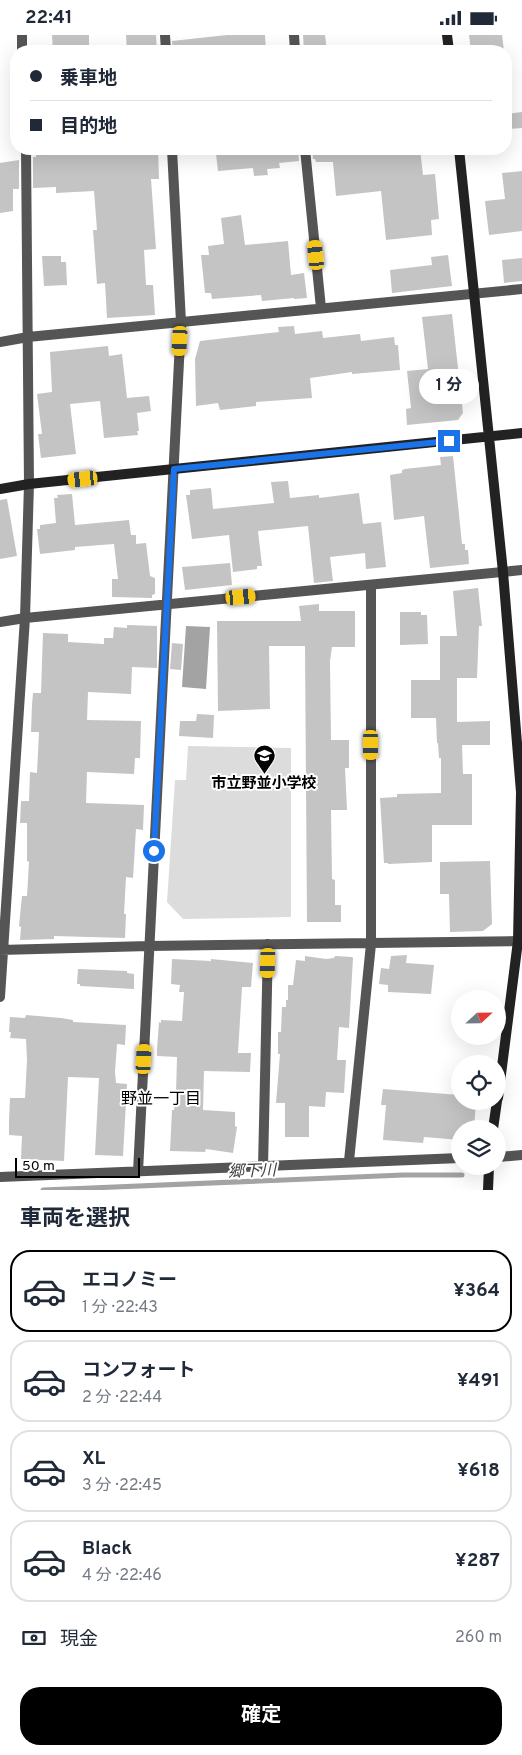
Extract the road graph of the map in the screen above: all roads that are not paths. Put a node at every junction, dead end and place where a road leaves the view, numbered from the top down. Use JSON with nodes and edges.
{"nodes":[{"id":1,"x":26,"y":155,"type":"edge"},
{"id":2,"x":172,"y":155,"type":"edge"},
{"id":3,"x":306,"y":155,"type":"edge"},
{"id":4,"x":460,"y":155,"type":"edge"},
{"id":5,"x":522,"y":289,"type":"edge"},
{"id":6,"x":474,"y":293,"type":"junction"},
{"id":7,"x":321,"y":309,"type":"junction"},
{"id":8,"x":181,"y":322,"type":"junction"},
{"id":9,"x":28,"y":337,"type":"junction"},
{"id":10,"x":0,"y":342,"type":"edge"},
{"id":11,"x":522,"y":433,"type":"edge"},
{"id":12,"x":488,"y":437,"type":"junction"},
{"id":13,"x":174,"y":469,"type":"junction"},
{"id":14,"x":29,"y":484,"type":"junction"},
{"id":15,"x":0,"y":489,"type":"edge"},
{"id":16,"x":522,"y":570,"type":"edge"},
{"id":17,"x":503,"y":572,"type":"junction"},
{"id":18,"x":371,"y":585,"type":"junction"},
{"id":19,"x":167,"y":605,"type":"junction"},
{"id":20,"x":25,"y":618,"type":"junction"},
{"id":21,"x":0,"y":622,"type":"edge"},
{"id":22,"x":520,"y":941,"type":"edge"},
{"id":23,"x":268,"y":944,"type":"junction"},
{"id":24,"x":371,"y":944,"type":"junction"},
{"id":25,"x":149,"y":946,"type":"junction"},
{"id":26,"x":1,"y":950,"type":"edge"},
{"id":27,"x":0,"y":997,"type":"edge"},
{"id":28,"x":504,"y":1055,"type":"edge"},
{"id":29,"x":522,"y":1155,"type":"edge"},
{"id":30,"x":506,"y":1156,"type":"edge"},
{"id":31,"x":451,"y":1158,"type":"edge"},
{"id":32,"x":349,"y":1161,"type":"junction"},
{"id":33,"x":263,"y":1167,"type":"junction"},
{"id":34,"x":138,"y":1172,"type":"junction"},
{"id":35,"x":489,"y":1175,"type":"edge"},
{"id":36,"x":0,"y":1177,"type":"edge"},
{"id":37,"x":488,"y":1190,"type":"edge"}],
"edges":[{"from":1,"to":9,"type":"street"},
{"from":2,"to":8,"type":"street"},
{"from":3,"to":7,"type":"street"},
{"from":4,"to":6,"type":"street"},
{"from":5,"to":6,"type":"street"},
{"from":6,"to":7,"type":"street"},
{"from":6,"to":12,"type":"street"},
{"from":7,"to":8,"type":"street"},
{"from":8,"to":9,"type":"street"},
{"from":8,"to":13,"type":"street"},
{"from":9,"to":10,"type":"street"},
{"from":9,"to":14,"type":"street"},
{"from":11,"to":12,"type":"street"},
{"from":12,"to":13,"type":"street"},
{"from":12,"to":17,"type":"street"},
{"from":13,"to":14,"type":"street"},
{"from":13,"to":19,"type":"street"},
{"from":14,"to":15,"type":"street"},
{"from":14,"to":20,"type":"street"},
{"from":16,"to":17,"type":"street"},
{"from":17,"to":18,"type":"street"},
{"from":17,"to":22,"type":"street"},
{"from":18,"to":19,"type":"street"},
{"from":18,"to":24,"type":"street"},
{"from":19,"to":20,"type":"street"},
{"from":19,"to":25,"type":"street"},
{"from":20,"to":21,"type":"street"},
{"from":20,"to":26,"type":"street"},
{"from":22,"to":24,"type":"street"},
{"from":22,"to":28,"type":"street"},
{"from":23,"to":24,"type":"street"},
{"from":23,"to":25,"type":"street"},
{"from":23,"to":33,"type":"street"},
{"from":24,"to":32,"type":"street"},
{"from":25,"to":26,"type":"street"},
{"from":25,"to":34,"type":"street"},
{"from":26,"to":27,"type":"street"},
{"from":29,"to":30,"type":"street"},
{"from":31,"to":32,"type":"street"},
{"from":32,"to":33,"type":"street"},
{"from":33,"to":34,"type":"street"},
{"from":34,"to":36,"type":"street"},
{"from":35,"to":37,"type":"street"}]}
